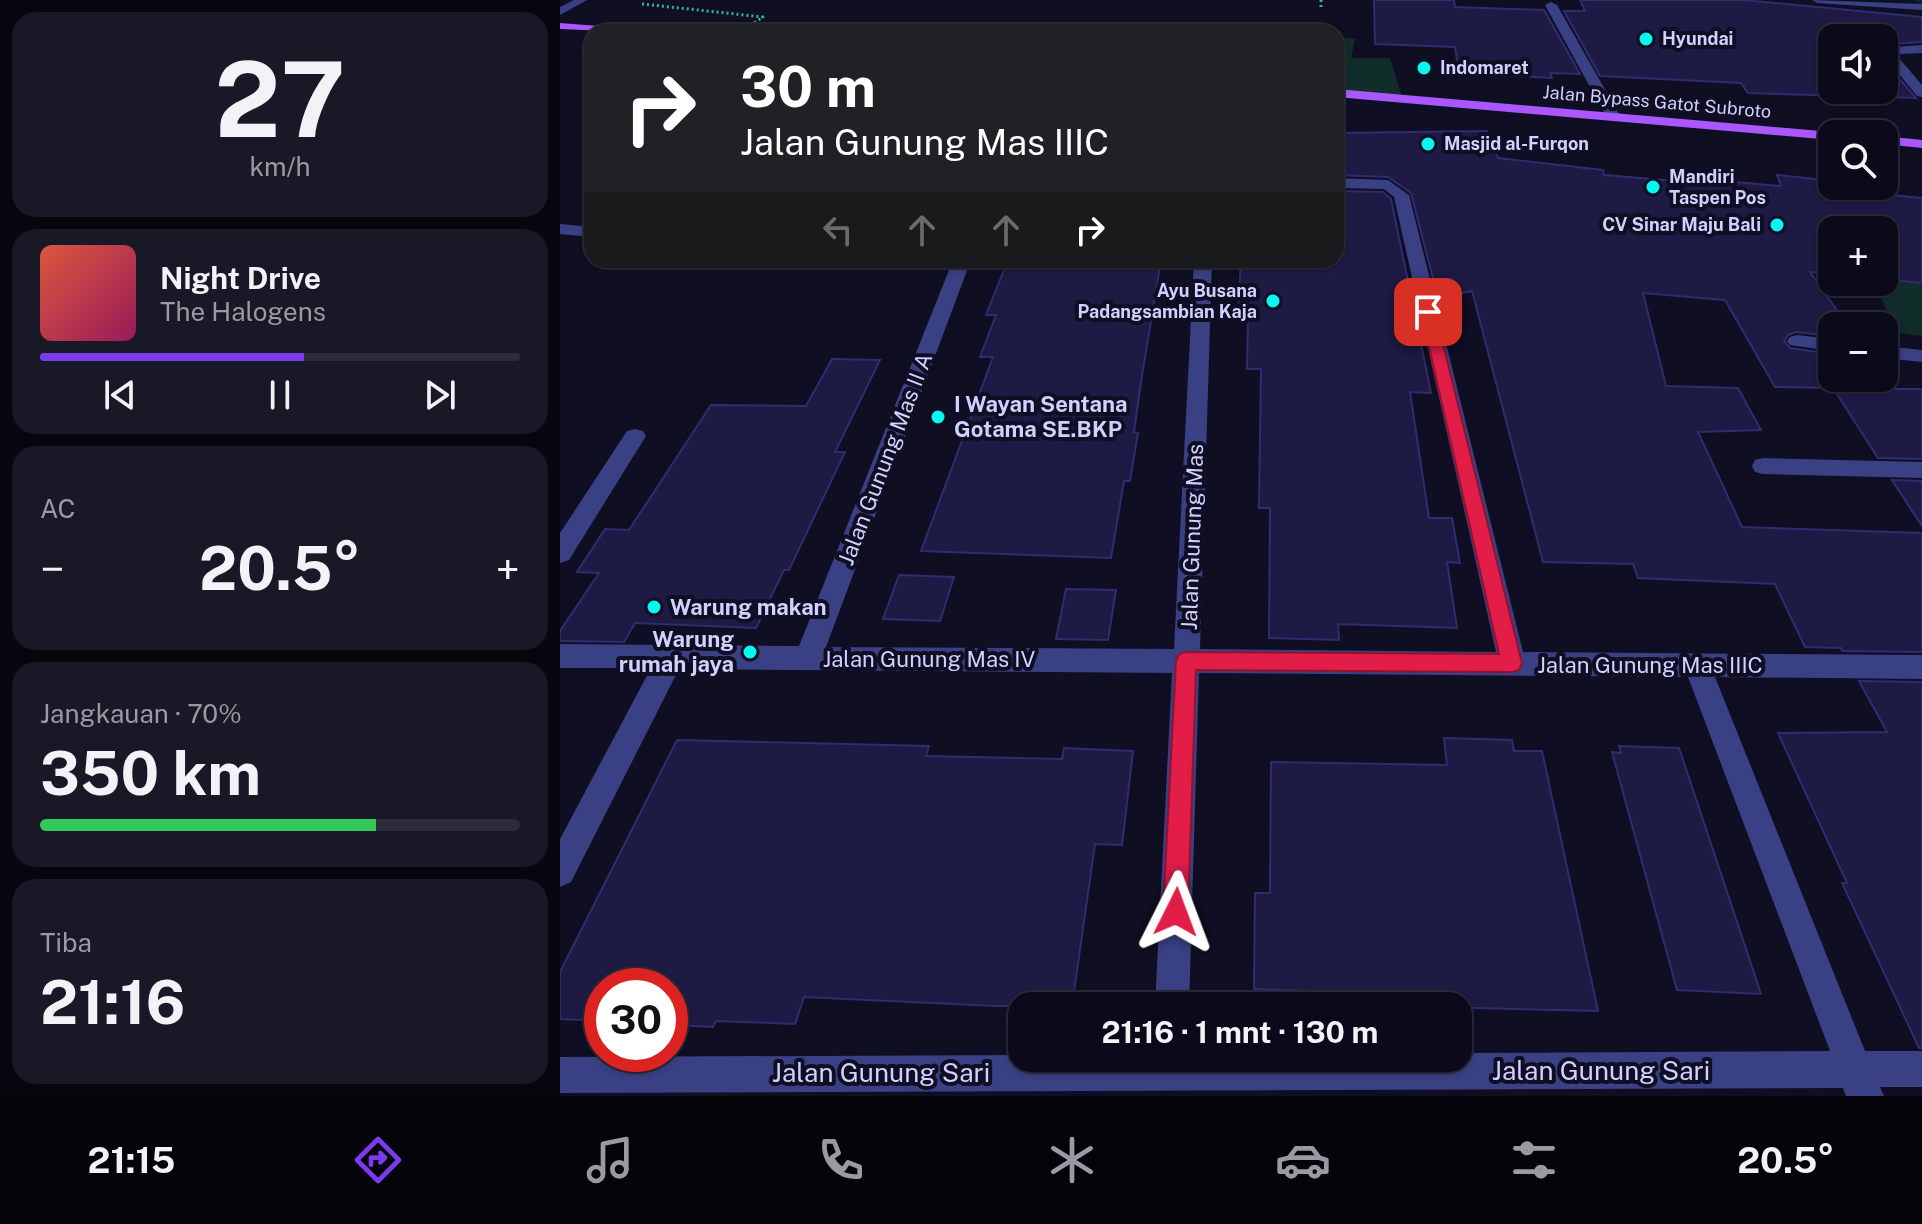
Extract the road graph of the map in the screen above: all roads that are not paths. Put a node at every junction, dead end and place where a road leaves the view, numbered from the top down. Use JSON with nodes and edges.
{"nodes":[{"id":1,"x":582,"y":0,"type":"edge"},
{"id":2,"x":1817,"y":0,"type":"edge"},
{"id":3,"x":1551,"y":5,"type":"dead end"},
{"id":4,"x":1922,"y":7,"type":"edge"},
{"id":5,"x":560,"y":12,"type":"edge"},
{"id":6,"x":1922,"y":49,"type":"edge"},
{"id":7,"x":1922,"y":93,"type":"edge"},
{"id":8,"x":1344,"y":94,"type":"edge"},
{"id":9,"x":1613,"y":116,"type":"junction"},
{"id":10,"x":1818,"y":135,"type":"edge"},
{"id":11,"x":1898,"y":141,"type":"edge"},
{"id":12,"x":1922,"y":144,"type":"edge"},
{"id":13,"x":1344,"y":183,"type":"edge"},
{"id":14,"x":560,"y":229,"type":"edge"},
{"id":15,"x":584,"y":231,"type":"edge"},
{"id":16,"x":959,"y":268,"type":"edge"},
{"id":17,"x":1203,"y":268,"type":"edge"},
{"id":18,"x":1797,"y":341,"type":"dead end"},
{"id":19,"x":1818,"y":343,"type":"edge"},
{"id":20,"x":1898,"y":353,"type":"edge"},
{"id":21,"x":1922,"y":356,"type":"edge"},
{"id":22,"x":635,"y":436,"type":"dead end"},
{"id":23,"x":1763,"y":466,"type":"dead end"},
{"id":24,"x":1922,"y":470,"type":"edge"},
{"id":25,"x":560,"y":553,"type":"edge"},
{"id":26,"x":560,"y":656,"type":"edge"},
{"id":27,"x":671,"y":657,"type":"junction"},
{"id":28,"x":808,"y":658,"type":"junction"},
{"id":29,"x":1187,"y":661,"type":"junction"},
{"id":30,"x":1512,"y":663,"type":"junction"},
{"id":31,"x":1697,"y":665,"type":"junction"},
{"id":32,"x":1922,"y":667,"type":"edge"},
{"id":33,"x":560,"y":871,"type":"edge"},
{"id":34,"x":1173,"y":992,"type":"edge"},
{"id":35,"x":1922,"y":1069,"type":"edge"},
{"id":36,"x":560,"y":1075,"type":"edge"},
{"id":37,"x":1169,"y":1075,"type":"edge"},
{"id":38,"x":1860,"y":1083,"type":"edge"}],
"edges":[{"from":1,"to":5,"type":"street"},
{"from":2,"to":4,"type":"street"},
{"from":3,"to":9,"type":"street"},
{"from":6,"to":7,"type":"street"},
{"from":8,"to":9,"type":"main road","name":"Jalan Bypass Gatot Subroto"},
{"from":9,"to":10,"type":"main road","name":"Jalan Bypass Gatot Subroto"},
{"from":11,"to":12,"type":"main road"},
{"from":13,"to":30,"type":"street"},
{"from":14,"to":15,"type":"street"},
{"from":16,"to":28,"type":"street","name":"Jalan Gunung Mas II A"},
{"from":17,"to":29,"type":"street","name":"Jalan Gunung Mas"},
{"from":18,"to":19,"type":"street"},
{"from":20,"to":21,"type":"street"},
{"from":22,"to":25,"type":"street"},
{"from":23,"to":24,"type":"street"},
{"from":26,"to":27,"type":"street","name":"Jalan Gunung Mas IV"},
{"from":27,"to":28,"type":"street","name":"Jalan Gunung Mas IV"},
{"from":27,"to":33,"type":"street"},
{"from":28,"to":29,"type":"street","name":"Jalan Gunung Mas IV"},
{"from":29,"to":30,"type":"street","name":"Jalan Gunung Mas IIIC"},
{"from":29,"to":34,"type":"street","name":"Jalan Gunung Mas"},
{"from":30,"to":31,"type":"street","name":"Jalan Gunung Mas IIIC"},
{"from":31,"to":32,"type":"street","name":"Jalan Gunung Mas IIIC"},
{"from":31,"to":38,"type":"street"},
{"from":35,"to":38,"type":"street","name":"Jalan Gunung Sari"},
{"from":36,"to":37,"type":"street","name":"Jalan Gunung Sari"},
{"from":37,"to":38,"type":"street","name":"Jalan Gunung Sari"}]}
